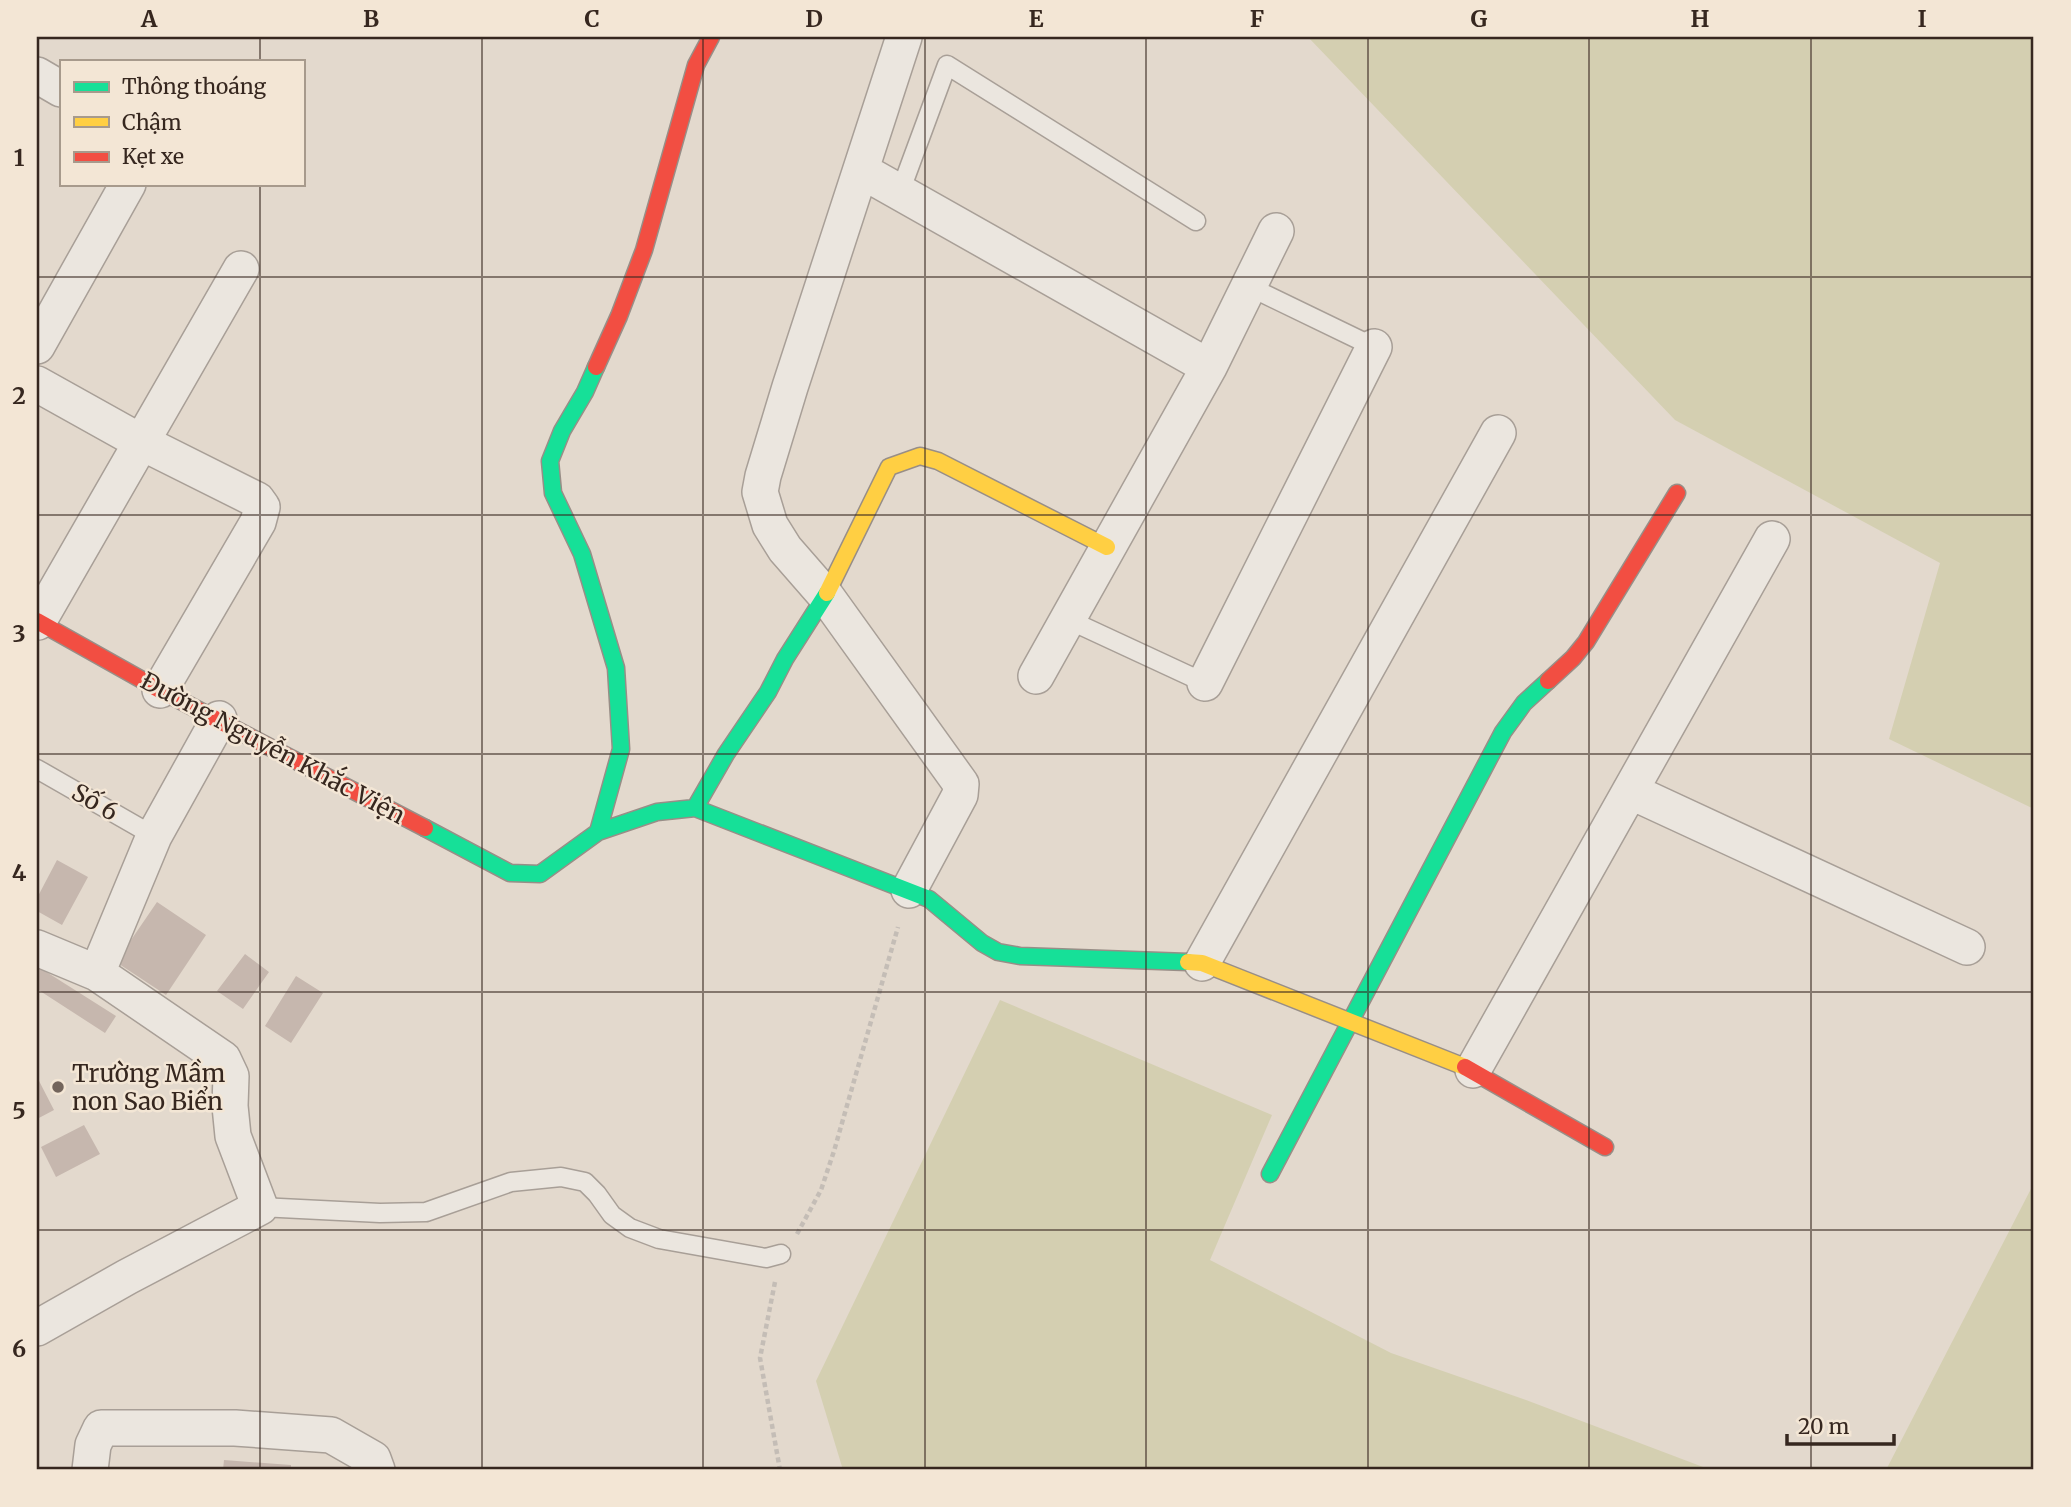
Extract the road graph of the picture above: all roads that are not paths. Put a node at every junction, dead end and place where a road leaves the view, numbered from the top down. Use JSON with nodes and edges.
{"nodes":[{"id":1,"x":710,"y":37,"type":"edge"},
{"id":2,"x":904,"y":37,"type":"edge"},
{"id":3,"x":37,"y":75,"type":"edge"},
{"id":4,"x":60,"y":88,"type":"edge"},
{"id":5,"x":862,"y":171,"type":"junction"},
{"id":6,"x":127,"y":186,"type":"edge"},
{"id":7,"x":900,"y":192,"type":"junction"},
{"id":8,"x":1196,"y":221,"type":"dead end"},
{"id":9,"x":1276,"y":231,"type":"dead end"},
{"id":10,"x":242,"y":269,"type":"dead end"},
{"id":11,"x":1250,"y":287,"type":"junction"},
{"id":12,"x":37,"y":346,"type":"edge"},
{"id":13,"x":1374,"y":347,"type":"joint"},
{"id":14,"x":1209,"y":367,"type":"junction"},
{"id":15,"x":37,"y":384,"type":"edge"},
{"id":16,"x":1498,"y":433,"type":"dead end"},
{"id":17,"x":141,"y":442,"type":"junction"},
{"id":18,"x":1677,"y":493,"type":"dead end"},
{"id":19,"x":1772,"y":539,"type":"dead end"},
{"id":20,"x":1107,"y":547,"type":"junction"},
{"id":21,"x":826,"y":596,"type":"junction"},
{"id":22,"x":1068,"y":620,"type":"junction"},
{"id":23,"x":38,"y":621,"type":"edge"},
{"id":24,"x":1036,"y":676,"type":"dead end"},
{"id":25,"x":1205,"y":683,"type":"joint"},
{"id":26,"x":160,"y":690,"type":"junction"},
{"id":27,"x":219,"y":719,"type":"junction"},
{"id":28,"x":37,"y":769,"type":"edge"},
{"id":29,"x":1630,"y":791,"type":"junction"},
{"id":30,"x":695,"y":807,"type":"junction"},
{"id":31,"x":598,"y":832,"type":"junction"},
{"id":32,"x":154,"y":836,"type":"junction"},
{"id":33,"x":909,"y":890,"type":"junction"},
{"id":34,"x":1967,"y":947,"type":"dead end"},
{"id":35,"x":37,"y":948,"type":"edge"},
{"id":36,"x":1202,"y":963,"type":"junction"},
{"id":37,"x":97,"y":973,"type":"junction"},
{"id":38,"x":1352,"y":1021,"type":"junction"},
{"id":39,"x":1473,"y":1069,"type":"junction"},
{"id":40,"x":1605,"y":1147,"type":"dead end"},
{"id":41,"x":1270,"y":1174,"type":"dead end"},
{"id":42,"x":260,"y":1207,"type":"junction"},
{"id":43,"x":780,"y":1254,"type":"road end"},
{"id":44,"x":37,"y":1328,"type":"edge"},
{"id":45,"x":90,"y":1470,"type":"edge"},
{"id":46,"x":377,"y":1470,"type":"edge"}],
"edges":[{"from":1,"to":31,"type":"street"},
{"from":2,"to":5,"type":"street"},
{"from":3,"to":4,"type":"street"},
{"from":5,"to":7,"type":"street"},
{"from":5,"to":21,"type":"street"},
{"from":6,"to":12,"type":"street"},
{"from":7,"to":8,"type":"lane"},
{"from":7,"to":14,"type":"street"},
{"from":9,"to":11,"type":"street"},
{"from":10,"to":17,"type":"street"},
{"from":11,"to":13,"type":"lane"},
{"from":11,"to":14,"type":"street"},
{"from":13,"to":25,"type":"street"},
{"from":14,"to":20,"type":"street"},
{"from":15,"to":17,"type":"street"},
{"from":16,"to":36,"type":"street"},
{"from":17,"to":23,"type":"street"},
{"from":17,"to":26,"type":"street"},
{"from":18,"to":38,"type":"street"},
{"from":19,"to":29,"type":"street"},
{"from":20,"to":21,"type":"street"},
{"from":20,"to":22,"type":"street"},
{"from":21,"to":30,"type":"street"},
{"from":21,"to":33,"type":"street"},
{"from":22,"to":24,"type":"street"},
{"from":22,"to":25,"type":"lane"},
{"from":23,"to":26,"type":"street","name":"Đường Nguyễn Khắc Viện"},
{"from":26,"to":27,"type":"street","name":"Đường Nguyễn Khắc Viện"},
{"from":27,"to":31,"type":"street","name":"Đường Nguyễn Khắc Viện"},
{"from":27,"to":32,"type":"street"},
{"from":28,"to":32,"type":"lane","name":"Số 6"},
{"from":29,"to":34,"type":"street"},
{"from":29,"to":39,"type":"street"},
{"from":30,"to":31,"type":"street"},
{"from":30,"to":33,"type":"street"},
{"from":32,"to":37,"type":"street"},
{"from":33,"to":36,"type":"street"},
{"from":35,"to":37,"type":"street"},
{"from":36,"to":38,"type":"street"},
{"from":37,"to":42,"type":"street"},
{"from":38,"to":39,"type":"street"},
{"from":38,"to":41,"type":"street"},
{"from":39,"to":40,"type":"street"},
{"from":42,"to":43,"type":"lane"},
{"from":42,"to":44,"type":"street"},
{"from":45,"to":46,"type":"street"}]}
